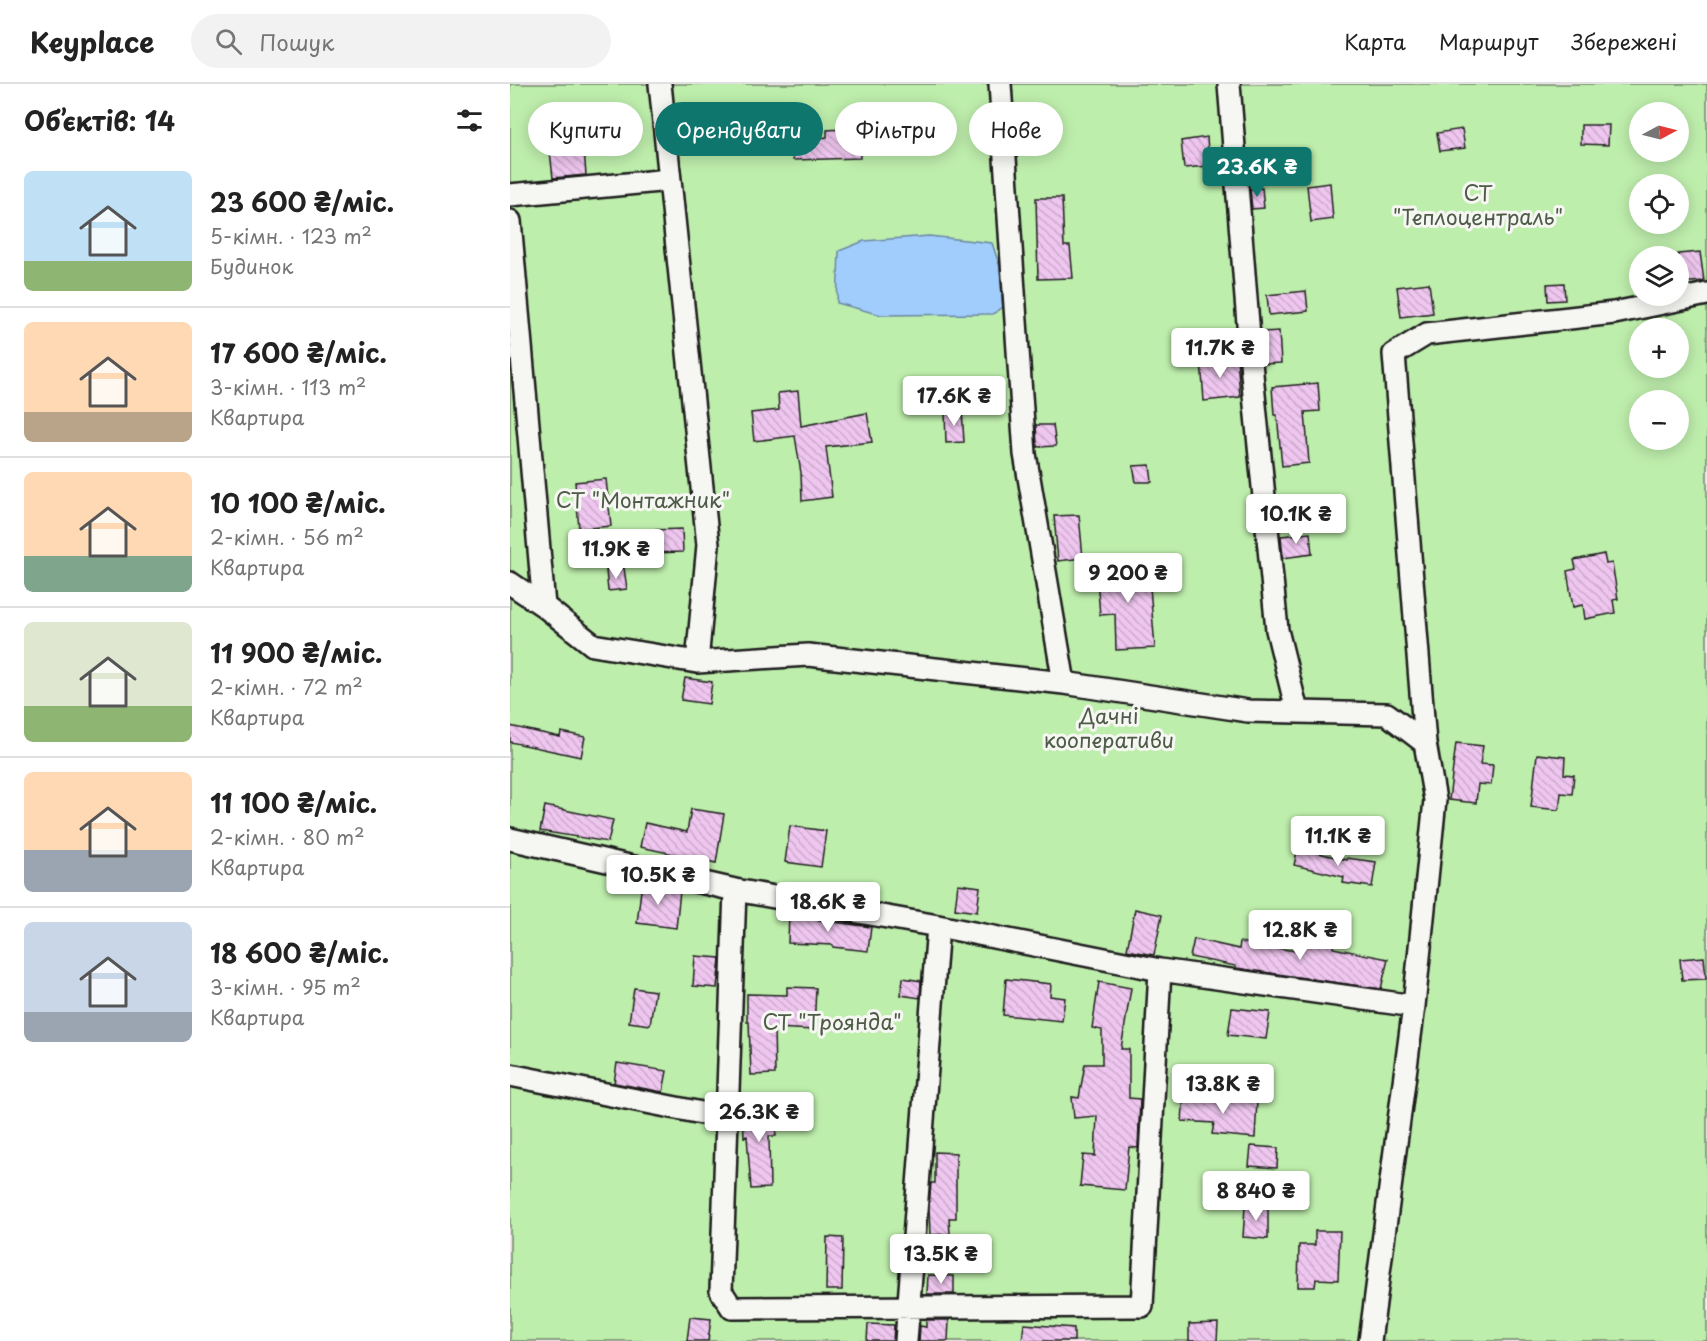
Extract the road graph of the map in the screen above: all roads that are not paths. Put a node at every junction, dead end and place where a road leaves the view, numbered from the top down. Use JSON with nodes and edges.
{"nodes":[{"id":1,"x":660,"y":84,"type":"edge"},
{"id":2,"x":1000,"y":84,"type":"edge"},
{"id":3,"x":1229,"y":84,"type":"edge"},
{"id":4,"x":670,"y":180,"type":"junction"},
{"id":5,"x":510,"y":195,"type":"edge"},
{"id":6,"x":510,"y":221,"type":"edge"},
{"id":7,"x":1707,"y":294,"type":"edge"},
{"id":8,"x":510,"y":583,"type":"edge"},
{"id":9,"x":544,"y":606,"type":"junction"},
{"id":10,"x":697,"y":662,"type":"junction"},
{"id":11,"x":1064,"y":683,"type":"junction"},
{"id":12,"x":1297,"y":711,"type":"junction"},
{"id":13,"x":1425,"y":743,"type":"junction"},
{"id":14,"x":510,"y":839,"type":"edge"},
{"id":15,"x":735,"y":890,"type":"junction"},
{"id":16,"x":938,"y":926,"type":"junction"},
{"id":17,"x":1160,"y":970,"type":"junction"},
{"id":18,"x":1414,"y":1006,"type":"junction"},
{"id":19,"x":510,"y":1075,"type":"edge"},
{"id":20,"x":727,"y":1118,"type":"junction"},
{"id":21,"x":908,"y":1307,"type":"junction"},
{"id":22,"x":906,"y":1341,"type":"edge"},
{"id":23,"x":1370,"y":1341,"type":"edge"}],
"edges":[{"from":1,"to":4,"type":"street"},
{"from":2,"to":11,"type":"street"},
{"from":3,"to":12,"type":"street"},
{"from":4,"to":5,"type":"street"},
{"from":4,"to":10,"type":"street"},
{"from":6,"to":9,"type":"street"},
{"from":7,"to":13,"type":"street"},
{"from":8,"to":9,"type":"street"},
{"from":9,"to":10,"type":"street"},
{"from":10,"to":11,"type":"street"},
{"from":11,"to":12,"type":"street"},
{"from":12,"to":13,"type":"street"},
{"from":13,"to":18,"type":"street"},
{"from":14,"to":15,"type":"street"},
{"from":15,"to":16,"type":"street"},
{"from":15,"to":20,"type":"street"},
{"from":16,"to":17,"type":"street"},
{"from":16,"to":21,"type":"street"},
{"from":17,"to":18,"type":"street"},
{"from":17,"to":21,"type":"street"},
{"from":18,"to":23,"type":"street"},
{"from":19,"to":20,"type":"street"},
{"from":20,"to":21,"type":"street"},
{"from":21,"to":22,"type":"street"}]}
